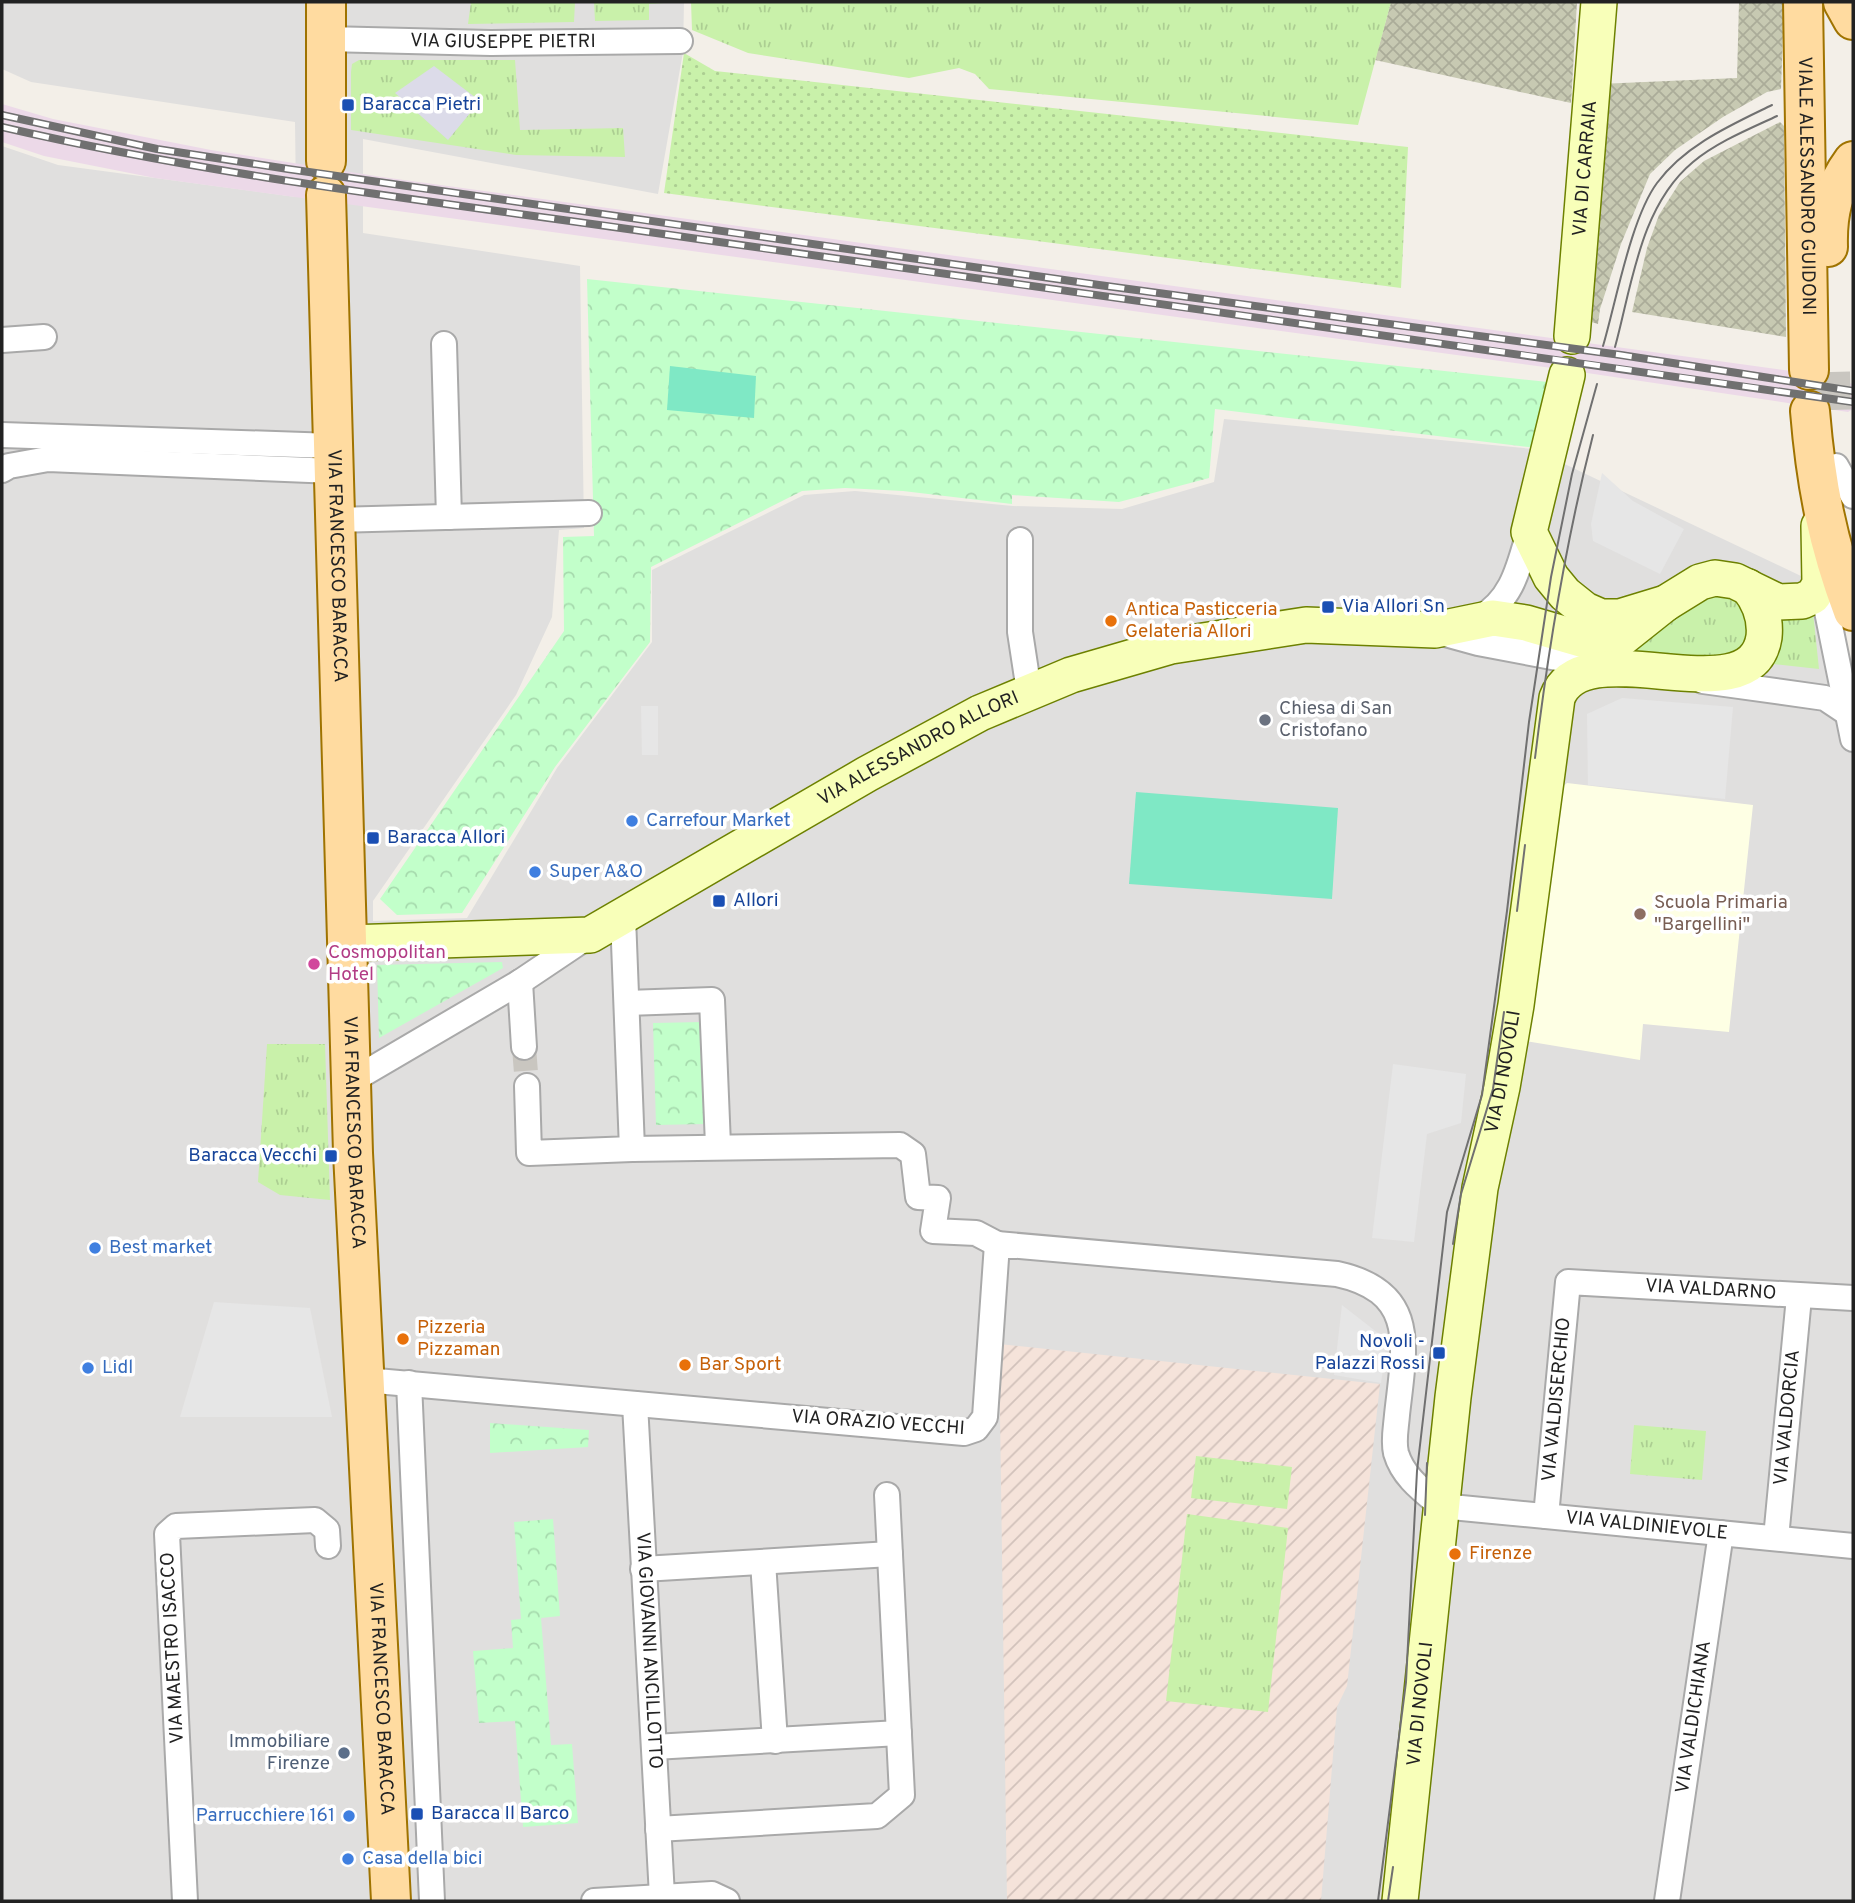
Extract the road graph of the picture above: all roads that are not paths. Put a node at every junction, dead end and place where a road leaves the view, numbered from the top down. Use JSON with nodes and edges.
{"nodes":[{"id":1,"x":326,"y":2,"type":"edge"},
{"id":2,"x":1599,"y":2,"type":"edge"},
{"id":3,"x":1803,"y":2,"type":"edge"},
{"id":4,"x":1843,"y":2,"type":"edge"},
{"id":5,"x":1853,"y":20,"type":"edge"},
{"id":6,"x":326,"y":39,"type":"junction"},
{"id":7,"x":680,"y":41,"type":"dead end"},
{"id":8,"x":1853,"y":161,"type":"edge"},
{"id":9,"x":1572,"y":336,"type":"dead end"},
{"id":10,"x":44,"y":337,"type":"dead end"},
{"id":11,"x":2,"y":340,"type":"edge"},
{"id":12,"x":444,"y":344,"type":"dead end"},
{"id":13,"x":1567,"y":375,"type":"dead end"},
{"id":14,"x":1821,"y":412,"type":"tunnel mouth"},
{"id":15,"x":2,"y":436,"type":"edge"},
{"id":16,"x":82,"y":450,"type":"junction"},
{"id":17,"x":333,"y":459,"type":"junction"},
{"id":18,"x":2,"y":470,"type":"edge"},
{"id":19,"x":1836,"y":488,"type":"edge"},
{"id":20,"x":589,"y":513,"type":"dead end"},
{"id":21,"x":449,"y":517,"type":"junction"},
{"id":22,"x":335,"y":520,"type":"junction"},
{"id":23,"x":1529,"y":532,"type":"junction"},
{"id":24,"x":1020,"y":540,"type":"dead end"},
{"id":25,"x":1853,"y":543,"type":"edge"},
{"id":26,"x":1820,"y":578,"type":"junction"},
{"id":27,"x":1748,"y":587,"type":"junction"},
{"id":28,"x":1667,"y":603,"type":"junction"},
{"id":29,"x":1853,"y":611,"type":"edge"},
{"id":30,"x":1478,"y":619,"type":"junction"},
{"id":31,"x":1434,"y":630,"type":"junction"},
{"id":32,"x":1608,"y":667,"type":"junction"},
{"id":33,"x":1679,"y":674,"type":"junction"},
{"id":34,"x":1029,"y":691,"type":"junction"},
{"id":35,"x":1846,"y":712,"type":"junction"},
{"id":36,"x":1853,"y":739,"type":"edge"},
{"id":37,"x":624,"y":917,"type":"junction"},
{"id":38,"x":590,"y":936,"type":"junction"},
{"id":39,"x":348,"y":943,"type":"junction"},
{"id":40,"x":520,"y":982,"type":"junction"},
{"id":41,"x":627,"y":1003,"type":"junction"},
{"id":42,"x":524,"y":1047,"type":"tunnel mouth"},
{"id":43,"x":353,"y":1080,"type":"junction"},
{"id":44,"x":527,"y":1086,"type":"tunnel mouth"},
{"id":45,"x":718,"y":1145,"type":"junction"},
{"id":46,"x":632,"y":1149,"type":"junction"},
{"id":47,"x":997,"y":1244,"type":"junction"},
{"id":48,"x":1568,"y":1282,"type":"joint"},
{"id":49,"x":1799,"y":1297,"type":"junction"},
{"id":50,"x":1853,"y":1298,"type":"edge"},
{"id":51,"x":365,"y":1380,"type":"junction"},
{"id":52,"x":409,"y":1383,"type":"junction"},
{"id":53,"x":635,"y":1404,"type":"junction"},
{"id":54,"x":887,"y":1495,"type":"dead end"},
{"id":55,"x":1441,"y":1506,"type":"junction"},
{"id":56,"x":1546,"y":1516,"type":"junction"},
{"id":57,"x":1721,"y":1533,"type":"junction"},
{"id":58,"x":1776,"y":1538,"type":"junction"},
{"id":59,"x":328,"y":1546,"type":"dead end"},
{"id":60,"x":1853,"y":1546,"type":"edge"},
{"id":61,"x":890,"y":1553,"type":"junction"},
{"id":62,"x":763,"y":1562,"type":"junction"},
{"id":63,"x":643,"y":1569,"type":"junction"},
{"id":64,"x":899,"y":1733,"type":"junction"},
{"id":65,"x":775,"y":1741,"type":"junction"},
{"id":66,"x":654,"y":1747,"type":"junction"},
{"id":67,"x":659,"y":1829,"type":"junction"},
{"id":68,"x":662,"y":1896,"type":"junction"},
{"id":69,"x":185,"y":1901,"type":"edge"},
{"id":70,"x":391,"y":1901,"type":"edge"},
{"id":71,"x":432,"y":1901,"type":"edge"},
{"id":72,"x":594,"y":1901,"type":"edge"},
{"id":73,"x":727,"y":1901,"type":"edge"},
{"id":74,"x":1400,"y":1901,"type":"edge"},
{"id":75,"x":1667,"y":1901,"type":"edge"}],
"edges":[{"from":1,"to":6,"type":"main road","name":"VIA FRANCESCO BARACCA"},
{"from":2,"to":9,"type":"street","name":"VIA DI CARRAIA"},
{"from":3,"to":8,"type":"main road","name":"VIALE ALESSANDRO GUIDONI"},
{"from":4,"to":5,"type":"main road"},
{"from":6,"to":7,"type":"street","name":"VIA GIUSEPPE PIETRI"},
{"from":6,"to":17,"type":"main road","name":"VIA FRANCESCO BARACCA"},
{"from":10,"to":11,"type":"street"},
{"from":12,"to":21,"type":"street"},
{"from":13,"to":23,"type":"street"},
{"from":14,"to":19,"type":"main road"},
{"from":15,"to":16,"type":"street"},
{"from":16,"to":17,"type":"street"},
{"from":16,"to":18,"type":"street"},
{"from":17,"to":22,"type":"main road","name":"VIA FRANCESCO BARACCA"},
{"from":19,"to":25,"type":"main road"},
{"from":19,"to":26,"type":"street"},
{"from":19,"to":29,"type":"main road"},
{"from":20,"to":21,"type":"street"},
{"from":21,"to":22,"type":"street"},
{"from":22,"to":39,"type":"main road","name":"VIA FRANCESCO BARACCA"},
{"from":23,"to":28,"type":"street"},
{"from":23,"to":30,"type":"street"},
{"from":24,"to":34,"type":"street","name":"VIA ALESSANDRO ALLORI"},
{"from":26,"to":27,"type":"street"},
{"from":26,"to":35,"type":"street"},
{"from":27,"to":28,"type":"street"},
{"from":27,"to":33,"type":"street","name":"VIA ALESSANDRO ALLORI"},
{"from":28,"to":30,"type":"street","name":"VIA ALESSANDRO ALLORI"},
{"from":30,"to":31,"type":"street","name":"VIA ALESSANDRO ALLORI"},
{"from":31,"to":32,"type":"street","name":"VIA ALESSANDRO ALLORI"},
{"from":31,"to":34,"type":"street","name":"VIA ALESSANDRO ALLORI"},
{"from":32,"to":33,"type":"street","name":"VIA ALESSANDRO ALLORI"},
{"from":32,"to":55,"type":"street","name":"VIA DI NOVOLI"},
{"from":33,"to":35,"type":"street","name":"VIA ALESSANDRO ALLORI"},
{"from":34,"to":37,"type":"street","name":"VIA ALESSANDRO ALLORI"},
{"from":35,"to":36,"type":"street"},
{"from":37,"to":38,"type":"street","name":"VIA ALESSANDRO ALLORI"},
{"from":37,"to":41,"type":"street"},
{"from":38,"to":39,"type":"street","name":"VIA ALESSANDRO ALLORI"},
{"from":38,"to":40,"type":"street","name":"VIA ALESSANDRO ALLORI"},
{"from":39,"to":43,"type":"main road","name":"VIA FRANCESCO BARACCA"},
{"from":40,"to":42,"type":"street"},
{"from":40,"to":43,"type":"street","name":"VIA ALESSANDRO ALLORI"},
{"from":41,"to":45,"type":"street"},
{"from":41,"to":46,"type":"street"},
{"from":43,"to":51,"type":"main road","name":"VIA FRANCESCO BARACCA"},
{"from":44,"to":46,"type":"street"},
{"from":45,"to":46,"type":"street"},
{"from":45,"to":47,"type":"street"},
{"from":47,"to":53,"type":"street","name":"VIA ORAZIO VECCHI"},
{"from":47,"to":55,"type":"street"},
{"from":48,"to":49,"type":"street","name":"VIA VALDARNO"},
{"from":48,"to":56,"type":"street","name":"VIA VALDISERCHIO"},
{"from":49,"to":50,"type":"street","name":"VIA VALDARNO"},
{"from":49,"to":58,"type":"street","name":"VIA VALDORCIA"},
{"from":51,"to":52,"type":"street","name":"VIA ORAZIO VECCHI"},
{"from":51,"to":70,"type":"main road","name":"VIA FRANCESCO BARACCA"},
{"from":52,"to":53,"type":"street","name":"VIA ORAZIO VECCHI"},
{"from":52,"to":71,"type":"street"},
{"from":53,"to":63,"type":"street","name":"VIA GIOVANNI ANCILLOTTO"},
{"from":54,"to":61,"type":"street"},
{"from":55,"to":56,"type":"street","name":"VIA VALDINIEVOLE"},
{"from":55,"to":74,"type":"street","name":"VIA DI NOVOLI"},
{"from":56,"to":57,"type":"street","name":"VIA VALDINIEVOLE"},
{"from":57,"to":58,"type":"street","name":"VIA VALDINIEVOLE"},
{"from":57,"to":75,"type":"street","name":"VIA VALDICHIANA"},
{"from":58,"to":60,"type":"street","name":"VIA VALDINIEVOLE"},
{"from":59,"to":69,"type":"street","name":"VIA MAESTRO ISACCO"},
{"from":61,"to":62,"type":"street"},
{"from":61,"to":64,"type":"street"},
{"from":62,"to":63,"type":"street"},
{"from":62,"to":65,"type":"street"},
{"from":63,"to":66,"type":"street","name":"VIA GIOVANNI ANCILLOTTO"},
{"from":64,"to":65,"type":"street"},
{"from":64,"to":67,"type":"street"},
{"from":65,"to":66,"type":"street"},
{"from":66,"to":67,"type":"street","name":"VIA GIOVANNI ANCILLOTTO"},
{"from":67,"to":68,"type":"street","name":"VIA GIOVANNI ANCILLOTTO"},
{"from":68,"to":72,"type":"street"},
{"from":68,"to":73,"type":"street"}]}
